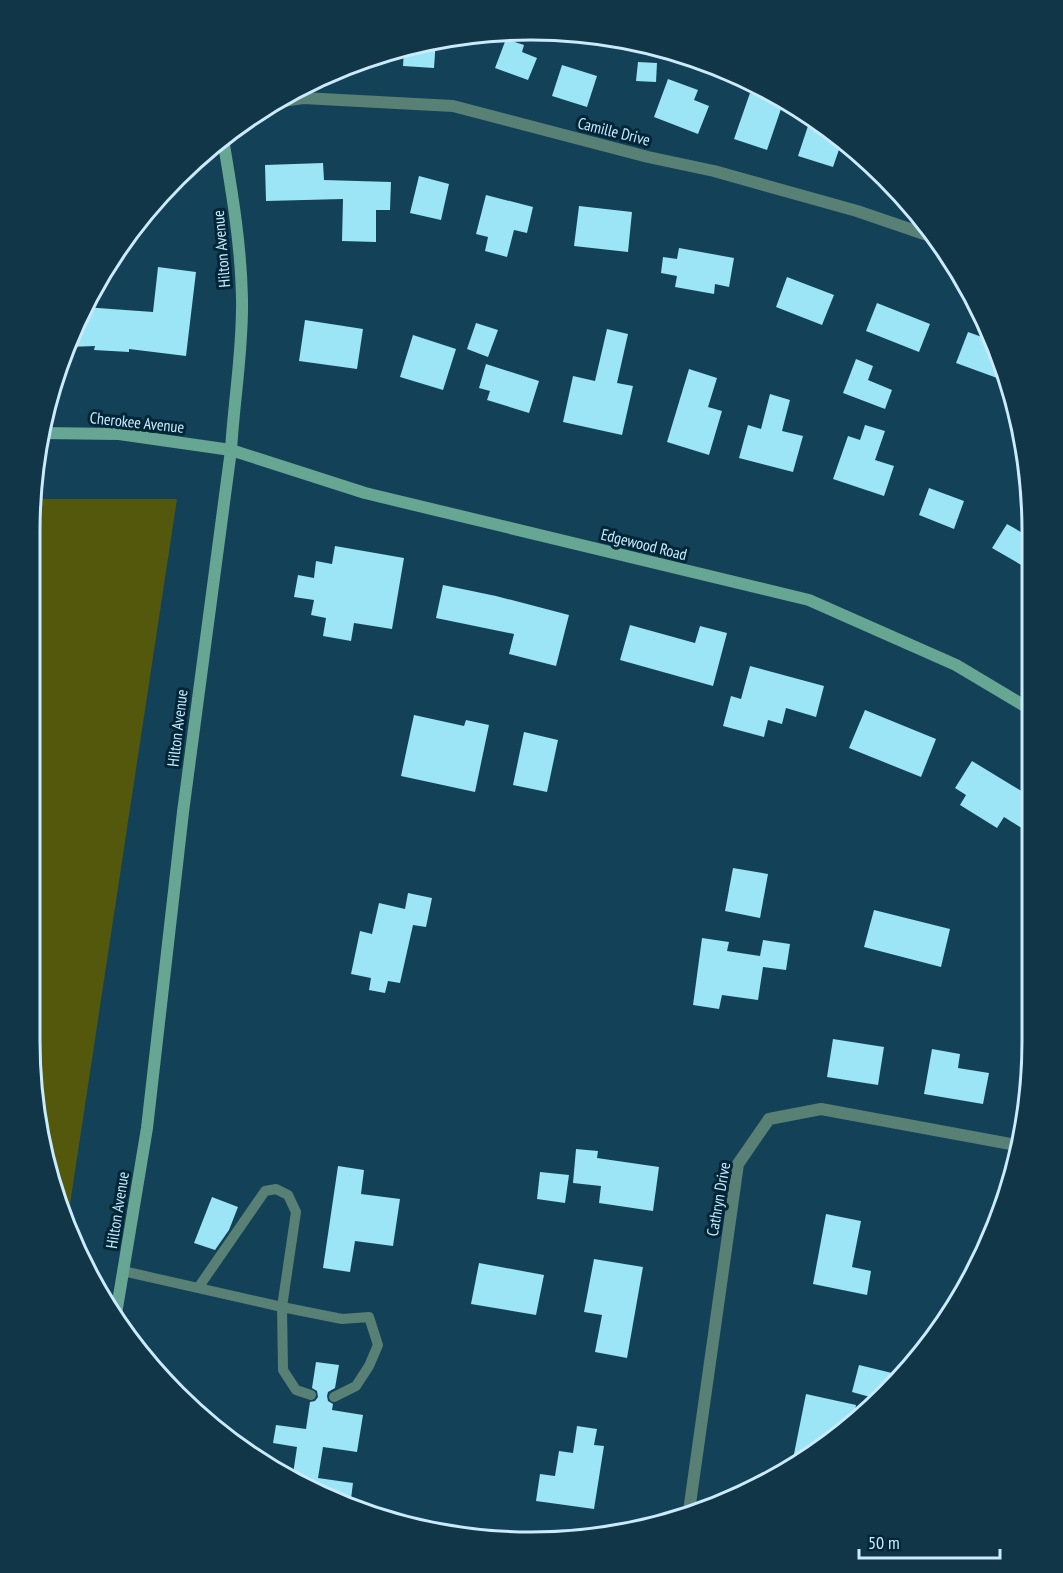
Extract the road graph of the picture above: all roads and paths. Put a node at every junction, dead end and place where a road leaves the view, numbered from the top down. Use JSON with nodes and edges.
{"nodes":[{"id":1,"x":300,"y":98,"type":"edge"},
{"id":2,"x":225,"y":149,"type":"edge"},
{"id":3,"x":921,"y":233,"type":"edge"},
{"id":4,"x":51,"y":433,"type":"edge"},
{"id":5,"x":231,"y":450,"type":"junction"},
{"id":6,"x":1022,"y":704,"type":"edge"},
{"id":7,"x":1011,"y":1144,"type":"edge"},
{"id":8,"x":123,"y":1271,"type":"junction"},
{"id":9,"x":198,"y":1288,"type":"junction"},
{"id":10,"x":117,"y":1305,"type":"edge"},
{"id":11,"x":282,"y":1308,"type":"junction"},
{"id":12,"x":311,"y":1395,"type":"dead end"},
{"id":13,"x":334,"y":1397,"type":"dead end"},
{"id":14,"x":690,"y":1506,"type":"edge"}],
"edges":[{"from":1,"to":3,"type":"street","name":"Camille Drive"},
{"from":2,"to":5,"type":"street","name":"Hilton Avenue"},
{"from":4,"to":5,"type":"street","name":"Cherokee Avenue"},
{"from":5,"to":6,"type":"street","name":"Edgewood Road"},
{"from":5,"to":8,"type":"street","name":"Hilton Avenue"},
{"from":7,"to":14,"type":"street","name":"Cathryn Drive"},
{"from":8,"to":9,"type":"lane"},
{"from":8,"to":10,"type":"street","name":"Hilton Avenue"},
{"from":9,"to":11,"type":"lane"},
{"from":9,"to":11,"type":"lane"},
{"from":11,"to":12,"type":"lane"},
{"from":11,"to":13,"type":"lane"}]}
